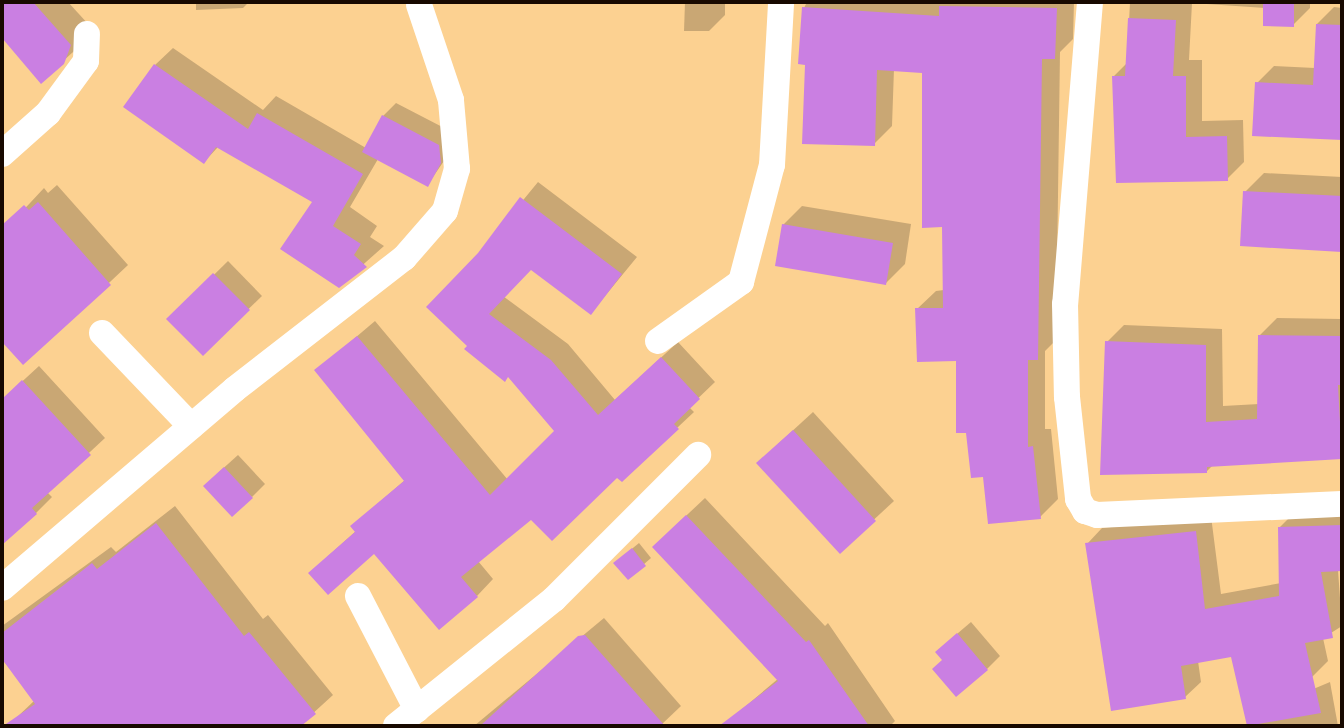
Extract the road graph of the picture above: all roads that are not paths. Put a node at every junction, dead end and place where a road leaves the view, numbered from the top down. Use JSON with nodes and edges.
{"nodes":[{"id":1,"x":781,"y":2,"type":"edge"},
{"id":2,"x":1090,"y":2,"type":"edge"},
{"id":3,"x":419,"y":5,"type":"dead end"},
{"id":4,"x":87,"y":34,"type":"dead end"},
{"id":5,"x":2,"y":154,"type":"edge"},
{"id":6,"x":102,"y":332,"type":"dead end"},
{"id":7,"x":658,"y":341,"type":"dead end"},
{"id":8,"x":191,"y":426,"type":"junction"},
{"id":9,"x":698,"y":455,"type":"dead end"},
{"id":10,"x":1342,"y":504,"type":"edge"},
{"id":11,"x":2,"y":588,"type":"edge"},
{"id":12,"x":358,"y":596,"type":"dead end"},
{"id":13,"x":417,"y":710,"type":"junction"},
{"id":14,"x":396,"y":726,"type":"edge"}],
"edges":[{"from":1,"to":7,"type":"street"},
{"from":2,"to":10,"type":"street"},
{"from":3,"to":8,"type":"street"},
{"from":4,"to":5,"type":"street"},
{"from":6,"to":8,"type":"street"},
{"from":8,"to":11,"type":"street"},
{"from":9,"to":13,"type":"street"},
{"from":12,"to":13,"type":"street"},
{"from":13,"to":14,"type":"street"}]}
